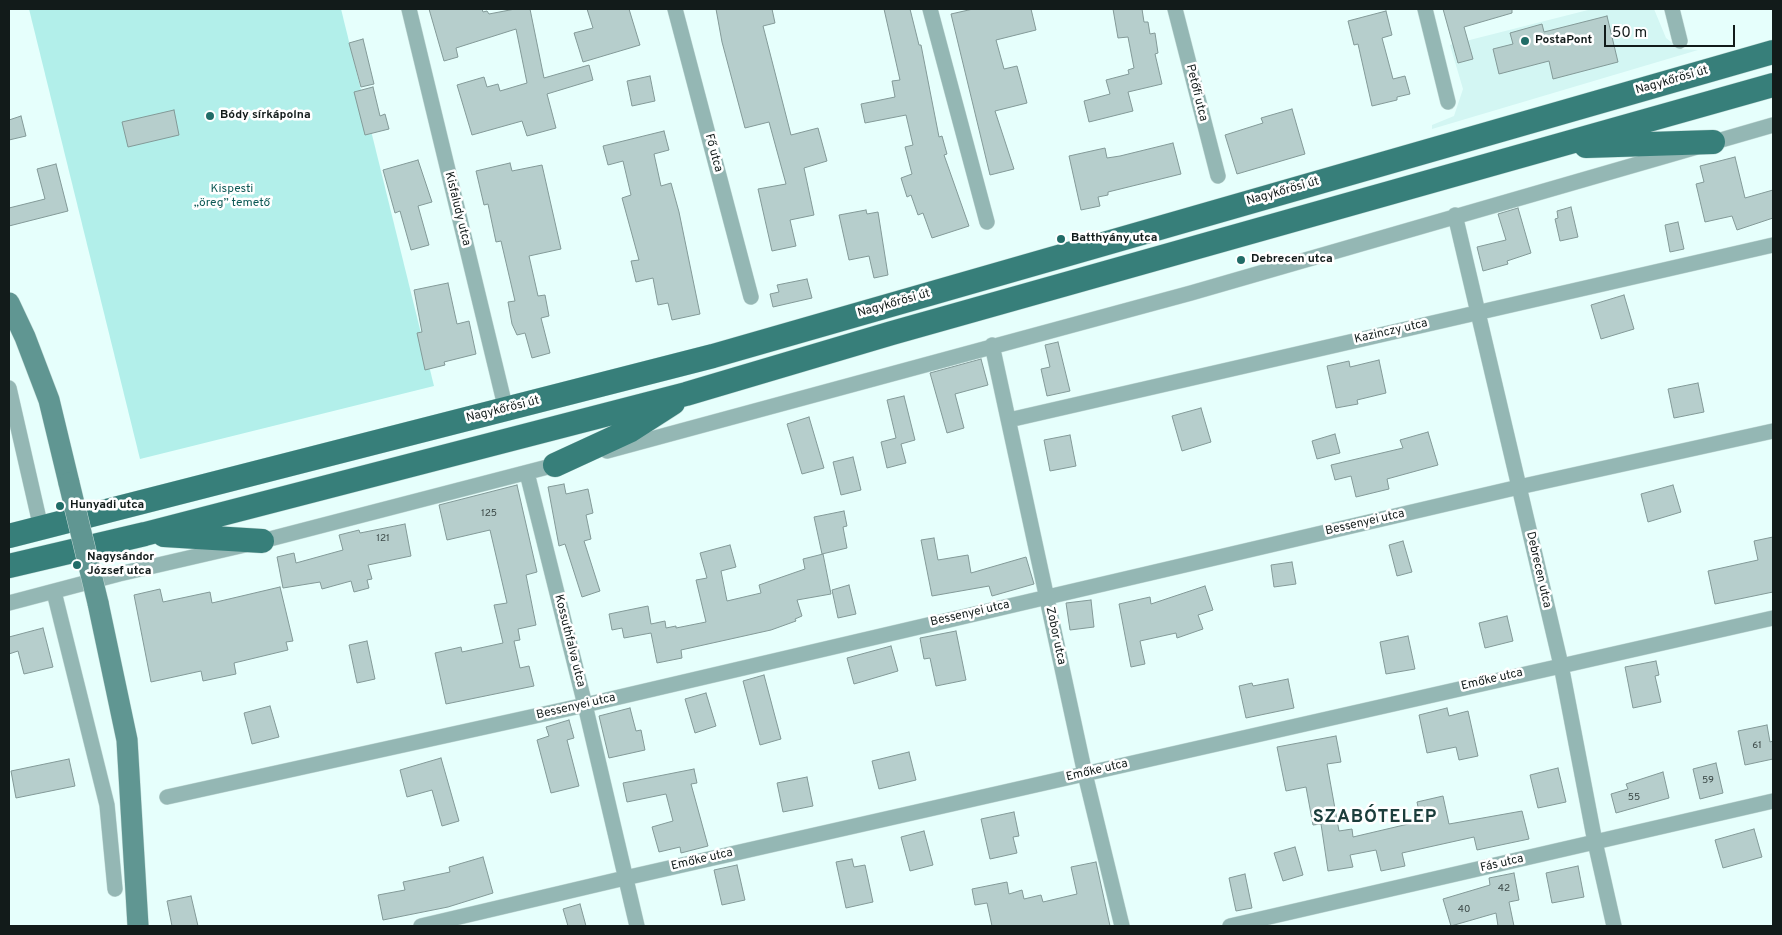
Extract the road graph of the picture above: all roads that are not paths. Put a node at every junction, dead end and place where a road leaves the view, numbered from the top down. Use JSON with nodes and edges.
{"nodes":[{"id":1,"x":409,"y":9,"type":"edge"},
{"id":2,"x":675,"y":9,"type":"edge"},
{"id":3,"x":930,"y":9,"type":"edge"},
{"id":4,"x":1175,"y":9,"type":"edge"},
{"id":5,"x":1424,"y":9,"type":"edge"},
{"id":6,"x":1672,"y":9,"type":"edge"},
{"id":7,"x":1680,"y":41,"type":"dead end"},
{"id":8,"x":1773,"y":52,"type":"edge"},
{"id":9,"x":1773,"y":85,"type":"edge"},
{"id":10,"x":1448,"y":102,"type":"dead end"},
{"id":11,"x":1773,"y":125,"type":"edge"},
{"id":12,"x":1713,"y":142,"type":"junction"},
{"id":13,"x":1547,"y":147,"type":"junction"},
{"id":14,"x":1218,"y":176,"type":"dead end"},
{"id":15,"x":1455,"y":215,"type":"junction"},
{"id":16,"x":986,"y":222,"type":"dead end"},
{"id":17,"x":1773,"y":245,"type":"edge"},
{"id":18,"x":750,"y":297,"type":"dead end"},
{"id":19,"x":9,"y":303,"type":"edge"},
{"id":20,"x":1478,"y":311,"type":"junction"},
{"id":21,"x":992,"y":345,"type":"junction"},
{"id":22,"x":9,"y":388,"type":"edge"},
{"id":23,"x":686,"y":394,"type":"junction"},
{"id":24,"x":506,"y":410,"type":"junction"},
{"id":25,"x":1009,"y":420,"type":"junction"},
{"id":26,"x":1773,"y":431,"type":"edge"},
{"id":27,"x":555,"y":465,"type":"junction"},
{"id":28,"x":527,"y":473,"type":"junction"},
{"id":29,"x":1519,"y":488,"type":"junction"},
{"id":30,"x":41,"y":528,"type":"junction"},
{"id":31,"x":145,"y":534,"type":"junction"},
{"id":32,"x":9,"y":536,"type":"edge"},
{"id":33,"x":262,"y":542,"type":"junction"},
{"id":34,"x":9,"y":566,"type":"edge"},
{"id":35,"x":54,"y":592,"type":"junction"},
{"id":36,"x":1047,"y":596,"type":"junction"},
{"id":37,"x":9,"y":603,"type":"edge"},
{"id":38,"x":1773,"y":618,"type":"edge"},
{"id":39,"x":1561,"y":665,"type":"junction"},
{"id":40,"x":585,"y":705,"type":"junction"},
{"id":41,"x":1085,"y":774,"type":"junction"},
{"id":42,"x":167,"y":798,"type":"dead end"},
{"id":43,"x":1773,"y":800,"type":"edge"},
{"id":44,"x":1595,"y":842,"type":"junction"},
{"id":45,"x":625,"y":878,"type":"junction"},
{"id":46,"x":115,"y":889,"type":"dead end"},
{"id":47,"x":138,"y":926,"type":"edge"},
{"id":48,"x":421,"y":926,"type":"edge"},
{"id":49,"x":637,"y":926,"type":"edge"},
{"id":50,"x":1122,"y":926,"type":"edge"},
{"id":51,"x":1230,"y":926,"type":"edge"},
{"id":52,"x":1614,"y":926,"type":"edge"}],
"edges":[{"from":1,"to":24,"type":"street","name":"Kisfaludy utca"},
{"from":2,"to":18,"type":"street","name":"Fő utca"},
{"from":3,"to":16,"type":"street"},
{"from":4,"to":14,"type":"street","name":"Petőfi utca"},
{"from":5,"to":10,"type":"street"},
{"from":6,"to":7,"type":"street"},
{"from":8,"to":24,"type":"main road","name":"Nagykőrösi út"},
{"from":9,"to":13,"type":"main road"},
{"from":11,"to":12,"type":"street"},
{"from":12,"to":13,"type":"main road"},
{"from":12,"to":15,"type":"street"},
{"from":13,"to":23,"type":"main road"},
{"from":15,"to":20,"type":"street","name":"Debrecen utca"},
{"from":15,"to":21,"type":"street"},
{"from":17,"to":20,"type":"street","name":"Kazinczy utca"},
{"from":19,"to":47,"type":"street","bridge":true},
{"from":20,"to":25,"type":"street","name":"Kazinczy utca"},
{"from":20,"to":29,"type":"street","name":"Debrecen utca"},
{"from":21,"to":25,"type":"street","name":"Zobor utca"},
{"from":21,"to":27,"type":"street"},
{"from":22,"to":30,"type":"street"},
{"from":23,"to":27,"type":"main road"},
{"from":23,"to":31,"type":"main road"},
{"from":24,"to":30,"type":"main road","name":"Nagykőrösi út"},
{"from":25,"to":36,"type":"street","name":"Zobor utca"},
{"from":26,"to":29,"type":"street","name":"Bessenyei utca"},
{"from":27,"to":28,"type":"street"},
{"from":28,"to":33,"type":"street"},
{"from":28,"to":40,"type":"street","name":"Kossuthfalva utca"},
{"from":29,"to":36,"type":"street","name":"Bessenyei utca"},
{"from":29,"to":39,"type":"street","name":"Debrecen utca"},
{"from":30,"to":32,"type":"main road","name":"Nagykőrösi út"},
{"from":31,"to":33,"type":"main road"},
{"from":31,"to":34,"type":"main road"},
{"from":33,"to":35,"type":"street"},
{"from":35,"to":37,"type":"street"},
{"from":35,"to":46,"type":"street"},
{"from":36,"to":40,"type":"street","name":"Bessenyei utca"},
{"from":36,"to":41,"type":"street","name":"Zobor utca"},
{"from":38,"to":39,"type":"street","name":"Emőke utca"},
{"from":39,"to":41,"type":"street","name":"Emőke utca"},
{"from":39,"to":44,"type":"street","name":"Debrecen utca"},
{"from":40,"to":42,"type":"street","name":"Bessenyei utca"},
{"from":40,"to":45,"type":"street","name":"Kossuthfalva utca"},
{"from":41,"to":45,"type":"street","name":"Emőke utca"},
{"from":41,"to":50,"type":"street","name":"Zobor utca"},
{"from":43,"to":44,"type":"street","name":"Fás utca"},
{"from":44,"to":51,"type":"street","name":"Fás utca"},
{"from":44,"to":52,"type":"street","name":"Debrecen utca"},
{"from":45,"to":48,"type":"street","name":"Emőke utca"},
{"from":45,"to":49,"type":"street","name":"Kossuthfalva utca"}]}
